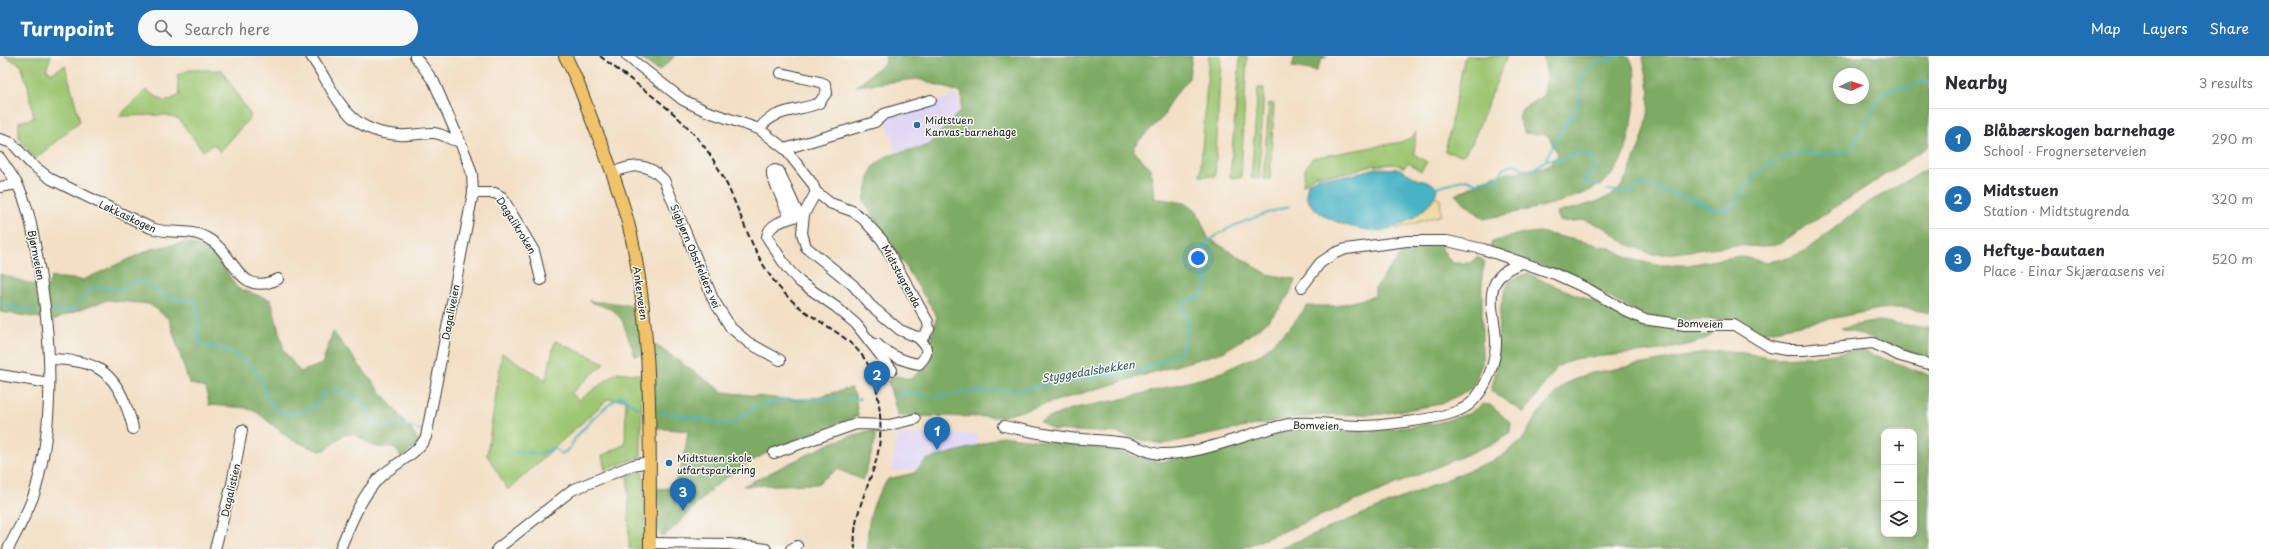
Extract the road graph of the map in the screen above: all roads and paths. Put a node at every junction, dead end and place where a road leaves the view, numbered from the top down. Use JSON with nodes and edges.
{"nodes":[{"id":1,"x":311,"y":56,"type":"edge"},
{"id":2,"x":415,"y":56,"type":"edge"},
{"id":3,"x":565,"y":56,"type":"edge"},
{"id":4,"x":627,"y":56,"type":"edge"},
{"id":5,"x":781,"y":73,"type":"dead end"},
{"id":6,"x":931,"y":100,"type":"dead end"},
{"id":7,"x":759,"y":129,"type":"junction"},
{"id":8,"x":0,"y":138,"type":"edge"},
{"id":9,"x":459,"y":141,"type":"junction"},
{"id":10,"x":785,"y":148,"type":"junction"},
{"id":11,"x":0,"y":158,"type":"edge"},
{"id":12,"x":613,"y":172,"type":"junction"},
{"id":13,"x":17,"y":184,"type":"junction"},
{"id":14,"x":0,"y":187,"type":"edge"},
{"id":15,"x":816,"y":192,"type":"junction"},
{"id":16,"x":473,"y":193,"type":"junction"},
{"id":17,"x":797,"y":215,"type":"junction"},
{"id":18,"x":1521,"y":263,"type":"junction"},
{"id":19,"x":278,"y":279,"type":"dead end"},
{"id":20,"x":541,"y":280,"type":"dead end"},
{"id":21,"x":1302,"y":287,"type":"dead end"},
{"id":22,"x":856,"y":324,"type":"junction"},
{"id":23,"x":917,"y":337,"type":"junction"},
{"id":24,"x":48,"y":359,"type":"junction"},
{"id":25,"x":780,"y":360,"type":"dead end"},
{"id":26,"x":1929,"y":364,"type":"edge"},
{"id":27,"x":892,"y":370,"type":"dead end"},
{"id":28,"x":0,"y":375,"type":"edge"},
{"id":29,"x":49,"y":383,"type":"junction"},
{"id":30,"x":915,"y":419,"type":"dead end"},
{"id":31,"x":1004,"y":426,"type":"dead end"},
{"id":32,"x":133,"y":429,"type":"dead end"},
{"id":33,"x":242,"y":430,"type":"dead end"},
{"id":34,"x":774,"y":453,"type":"dead end"},
{"id":35,"x":649,"y":462,"type":"junction"},
{"id":36,"x":650,"y":546,"type":"edge"},
{"id":37,"x":8,"y":549,"type":"edge"},
{"id":38,"x":215,"y":549,"type":"edge"},
{"id":39,"x":340,"y":549,"type":"edge"},
{"id":40,"x":496,"y":549,"type":"edge"},
{"id":41,"x":766,"y":549,"type":"edge"}],
"edges":[{"from":1,"to":9,"type":"street"},
{"from":2,"to":9,"type":"street","name":"Dagaliveien"},
{"from":3,"to":12,"type":"main road","name":"Ankerveien"},
{"from":4,"to":7,"type":"street","name":"Midtstugrenda"},
{"from":5,"to":7,"type":"street"},
{"from":6,"to":10,"type":"street"},
{"from":7,"to":10,"type":"street","name":"Midtstugrenda"},
{"from":8,"to":19,"type":"street","name":"Løkkaskogen"},
{"from":9,"to":16,"type":"street","name":"Dagaliveien"},
{"from":10,"to":15,"type":"street","name":"Midtstugrenda"},
{"from":11,"to":13,"type":"street","name":"Bjørnveien"},
{"from":12,"to":25,"type":"street","name":"Sigbjørn Obstfelders vei"},
{"from":12,"to":35,"type":"main road","name":"Ankerveien"},
{"from":13,"to":14,"type":"street"},
{"from":13,"to":24,"type":"street","name":"Bjørnveien"},
{"from":15,"to":17,"type":"street"},
{"from":15,"to":23,"type":"street","name":"Midtstugrenda"},
{"from":16,"to":20,"type":"street","name":"Dagalikroken"},
{"from":16,"to":39,"type":"street","name":"Dagaliveien"},
{"from":17,"to":22,"type":"street"},
{"from":17,"to":23,"type":"street"},
{"from":18,"to":21,"type":"street","name":"Bomveien"},
{"from":18,"to":26,"type":"street","name":"Bomveien"},
{"from":18,"to":31,"type":"street","name":"Bomveien"},
{"from":22,"to":23,"type":"street"},
{"from":22,"to":27,"type":"street"},
{"from":24,"to":29,"type":"street","name":"Bjørnveien"},
{"from":24,"to":32,"type":"street"},
{"from":28,"to":29,"type":"street"},
{"from":29,"to":37,"type":"street","name":"Bjørnveien"},
{"from":30,"to":34,"type":"street"},
{"from":33,"to":38,"type":"street","name":"Dagalistien"},
{"from":35,"to":36,"type":"main road","name":"Ankerveien"},
{"from":35,"to":40,"type":"street"},
{"from":36,"to":41,"type":"street"}]}
